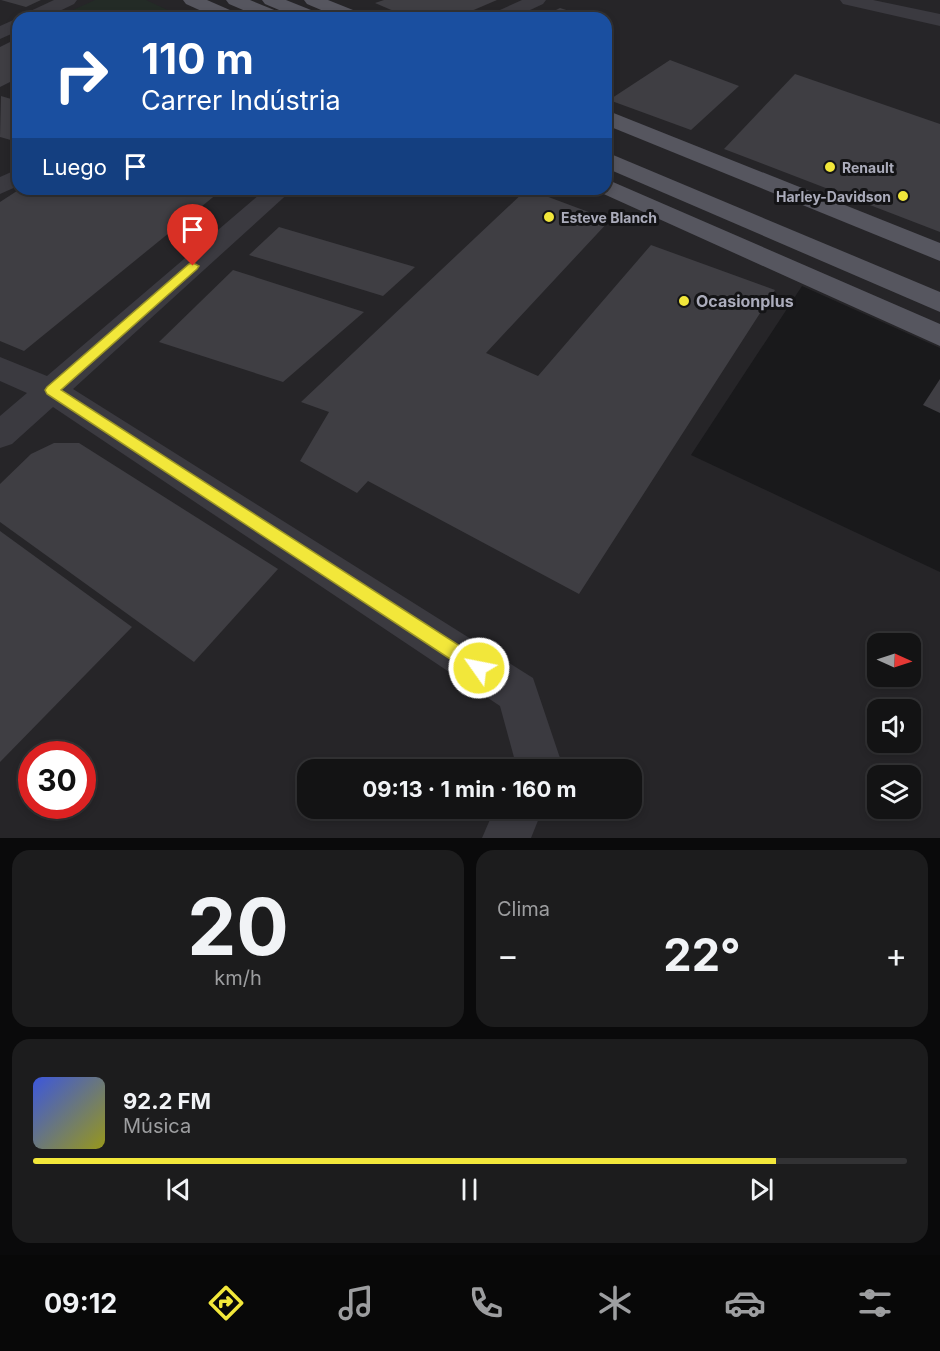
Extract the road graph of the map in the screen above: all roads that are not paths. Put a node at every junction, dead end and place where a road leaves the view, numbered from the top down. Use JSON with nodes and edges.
{"nodes":[{"id":1,"x":68,"y":0,"type":"edge"},
{"id":2,"x":192,"y":0,"type":"edge"},
{"id":3,"x":235,"y":0,"type":"edge"},
{"id":4,"x":271,"y":0,"type":"edge"},
{"id":5,"x":313,"y":0,"type":"edge"},
{"id":6,"x":537,"y":0,"type":"edge"},
{"id":7,"x":849,"y":0,"type":"edge"},
{"id":8,"x":43,"y":12,"type":"edge"},
{"id":9,"x":219,"y":12,"type":"edge"},
{"id":10,"x":263,"y":12,"type":"edge"},
{"id":11,"x":300,"y":12,"type":"edge"},
{"id":12,"x":342,"y":12,"type":"edge"},
{"id":13,"x":511,"y":12,"type":"edge"},
{"id":14,"x":940,"y":20,"type":"edge"},
{"id":15,"x":612,"y":119,"type":"edge"},
{"id":16,"x":612,"y":142,"type":"edge"},
{"id":17,"x":612,"y":162,"type":"edge"},
{"id":18,"x":612,"y":189,"type":"edge"},
{"id":19,"x":274,"y":195,"type":"edge"},
{"id":20,"x":940,"y":253,"type":"edge"},
{"id":21,"x":940,"y":278,"type":"edge"},
{"id":22,"x":940,"y":303,"type":"edge"},
{"id":23,"x":940,"y":336,"type":"edge"},
{"id":24,"x":0,"y":368,"type":"edge"},
{"id":25,"x":51,"y":390,"type":"junction"},
{"id":26,"x":0,"y":435,"type":"edge"},
{"id":27,"x":537,"y":759,"type":"edge"},
{"id":28,"x":515,"y":819,"type":"edge"},
{"id":29,"x":506,"y":838,"type":"edge"}],
"edges":[{"from":1,"to":8,"type":"street"},
{"from":2,"to":9,"type":"main road"},
{"from":3,"to":10,"type":"main road"},
{"from":4,"to":11,"type":"main road"},
{"from":5,"to":12,"type":"main road"},
{"from":6,"to":13,"type":"street"},
{"from":7,"to":14,"type":"street"},
{"from":15,"to":20,"type":"main road"},
{"from":16,"to":21,"type":"main road"},
{"from":17,"to":22,"type":"main road"},
{"from":18,"to":23,"type":"main road"},
{"from":19,"to":25,"type":"street"},
{"from":24,"to":25,"type":"street"},
{"from":25,"to":26,"type":"street"},
{"from":25,"to":27,"type":"street"},
{"from":28,"to":29,"type":"street"}]}
